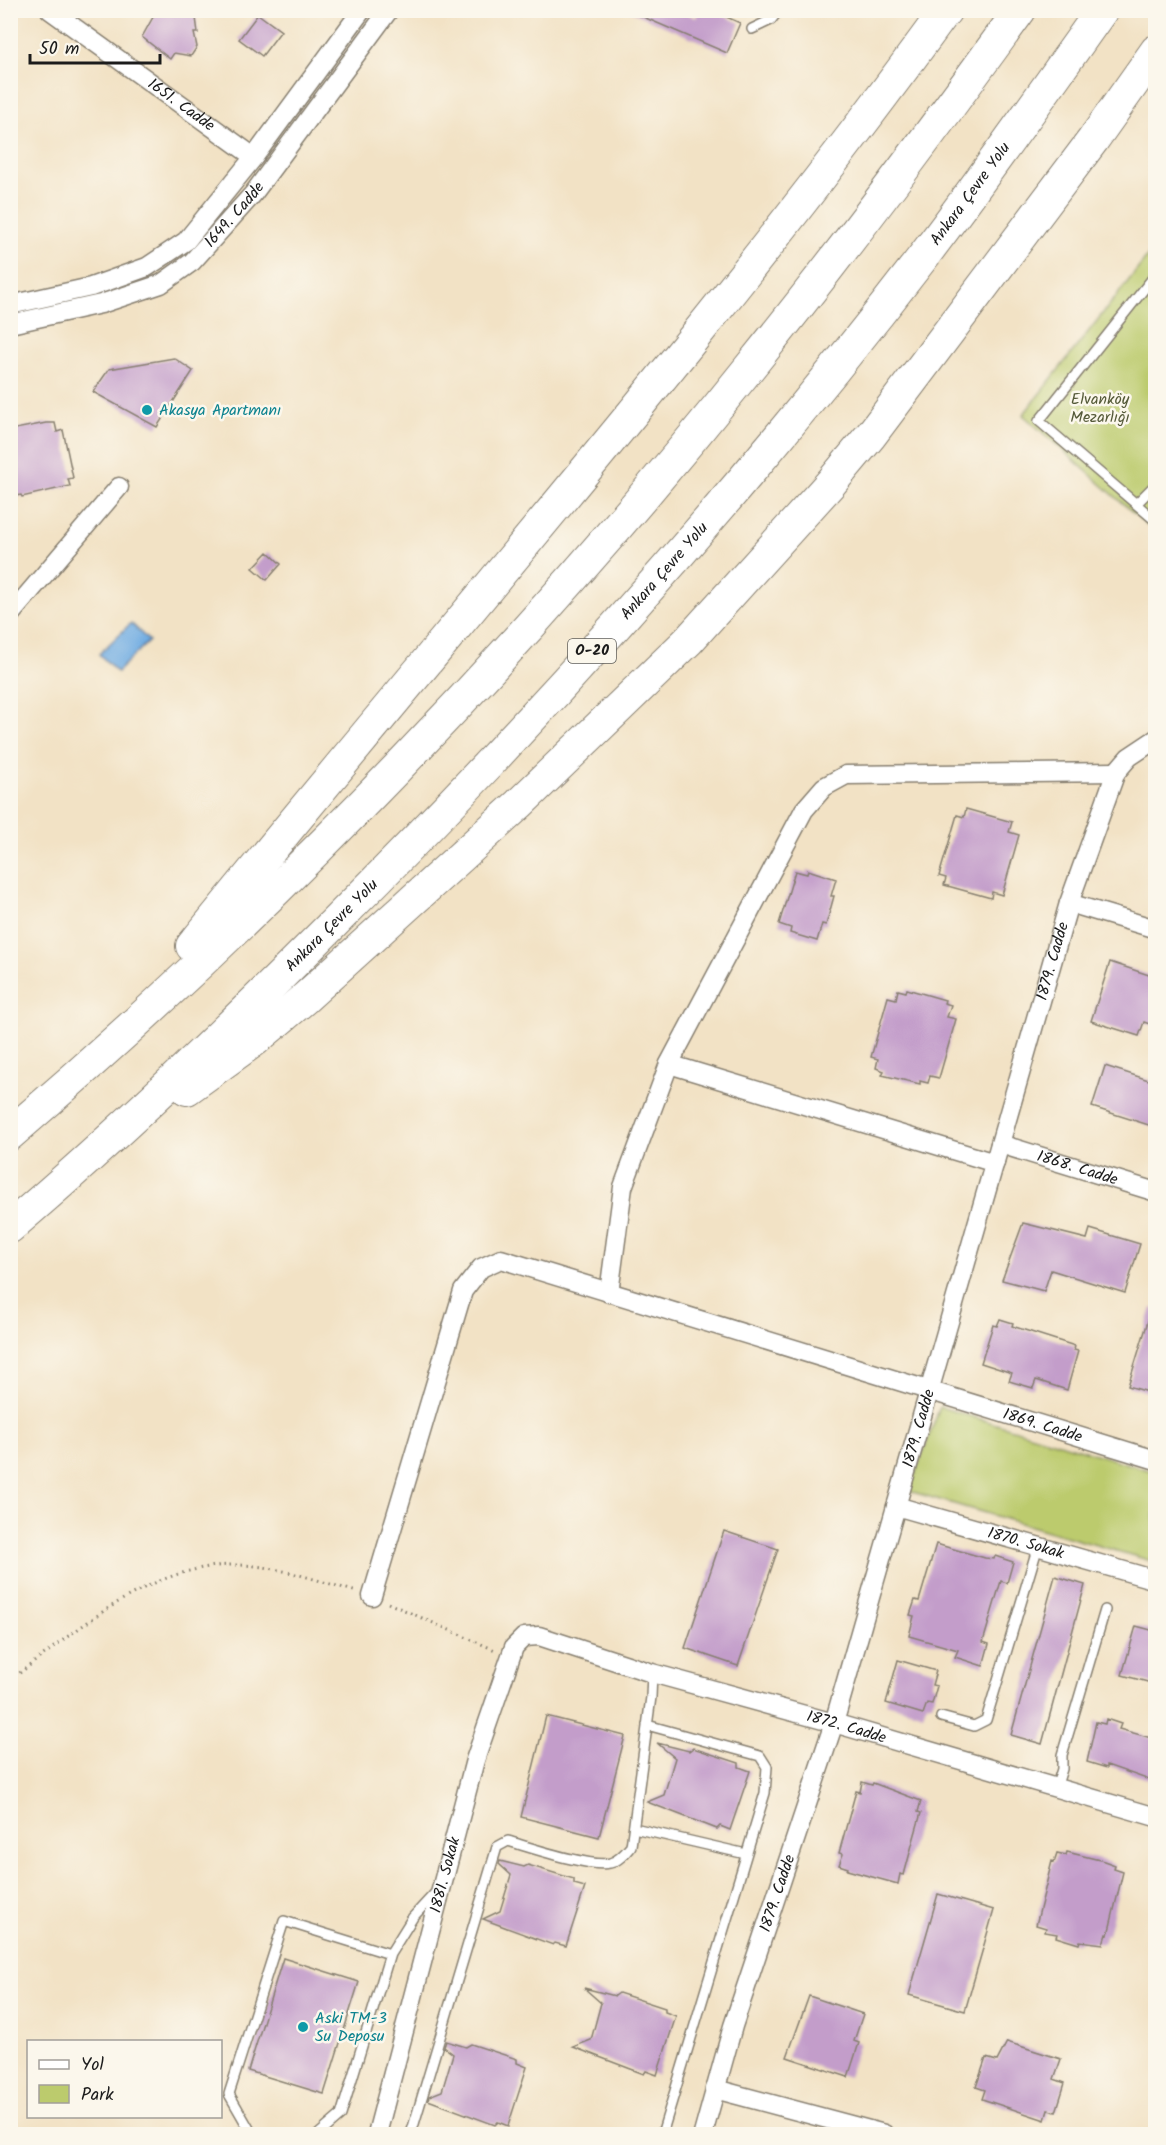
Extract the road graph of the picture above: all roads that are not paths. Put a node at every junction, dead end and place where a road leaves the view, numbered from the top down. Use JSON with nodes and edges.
{"nodes":[{"id":1,"x":50,"y":10,"type":"edge"},
{"id":2,"x":362,"y":10,"type":"edge"},
{"id":3,"x":389,"y":10,"type":"edge"},
{"id":4,"x":779,"y":10,"type":"edge"},
{"id":5,"x":946,"y":10,"type":"edge"},
{"id":6,"x":1020,"y":10,"type":"edge"},
{"id":7,"x":1102,"y":10,"type":"edge"},
{"id":8,"x":752,"y":29,"type":"dead end"},
{"id":9,"x":1155,"y":51,"type":"edge"},
{"id":10,"x":254,"y":158,"type":"junction"},
{"id":11,"x":1155,"y":274,"type":"edge"},
{"id":12,"x":10,"y":305,"type":"edge"},
{"id":13,"x":10,"y":324,"type":"edge"},
{"id":14,"x":1155,"y":484,"type":"edge"},
{"id":15,"x":119,"y":487,"type":"dead end"},
{"id":16,"x":1136,"y":504,"type":"junction"},
{"id":17,"x":1155,"y":521,"type":"edge"},
{"id":18,"x":10,"y":615,"type":"edge"},
{"id":19,"x":1155,"y":739,"type":"edge"},
{"id":20,"x":1116,"y":772,"type":"junction"},
{"id":21,"x":1069,"y":903,"type":"junction"},
{"id":22,"x":1155,"y":929,"type":"edge"},
{"id":23,"x":108,"y":1050,"type":"junction"},
{"id":24,"x":669,"y":1064,"type":"junction"},
{"id":25,"x":10,"y":1134,"type":"edge"},
{"id":26,"x":1000,"y":1144,"type":"junction"},
{"id":27,"x":995,"y":1163,"type":"junction"},
{"id":28,"x":82,"y":1166,"type":"junction"},
{"id":29,"x":1155,"y":1192,"type":"edge"},
{"id":30,"x":10,"y":1227,"type":"edge"},
{"id":31,"x":609,"y":1293,"type":"junction"},
{"id":32,"x":930,"y":1391,"type":"junction"},
{"id":33,"x":1155,"y":1460,"type":"edge"},
{"id":34,"x":896,"y":1506,"type":"junction"},
{"id":35,"x":1038,"y":1546,"type":"junction"},
{"id":36,"x":1155,"y":1580,"type":"edge"},
{"id":37,"x":372,"y":1596,"type":"road end"},
{"id":38,"x":1106,"y":1610,"type":"dead end"},
{"id":39,"x":539,"y":1636,"type":"joint"},
{"id":40,"x":652,"y":1673,"type":"junction"},
{"id":41,"x":941,"y":1717,"type":"dead end"},
{"id":42,"x":834,"y":1723,"type":"junction"},
{"id":43,"x":647,"y":1725,"type":"junction"},
{"id":44,"x":1056,"y":1788,"type":"junction"},
{"id":45,"x":1155,"y":1817,"type":"edge"},
{"id":46,"x":634,"y":1828,"type":"junction"},
{"id":47,"x":746,"y":1854,"type":"junction"},
{"id":48,"x":442,"y":1886,"type":"junction"},
{"id":49,"x":390,"y":1954,"type":"junction"},
{"id":50,"x":715,"y":2089,"type":"junction"},
{"id":51,"x":252,"y":2134,"type":"edge"},
{"id":52,"x":319,"y":2134,"type":"edge"},
{"id":53,"x":377,"y":2134,"type":"edge"},
{"id":54,"x":411,"y":2134,"type":"edge"},
{"id":55,"x":662,"y":2134,"type":"edge"},
{"id":56,"x":703,"y":2134,"type":"edge"},
{"id":57,"x":884,"y":2134,"type":"edge"}],
"edges":[{"from":1,"to":10,"type":"street","name":"1651. Cadde"},
{"from":2,"to":10,"type":"street","name":"1649. Cadde"},
{"from":3,"to":13,"type":"street","name":"1649. Cadde"},
{"from":4,"to":8,"type":"lane"},
{"from":5,"to":23,"type":"highway"},
{"from":6,"to":23,"type":"highway"},
{"from":7,"to":28,"type":"highway","name":"Ankara Çevre Yolu","number":"O-20"},
{"from":9,"to":28,"type":"highway"},
{"from":10,"to":12,"type":"street","name":"1649. Cadde"},
{"from":11,"to":16,"type":"lane"},
{"from":14,"to":16,"type":"lane"},
{"from":15,"to":18,"type":"street"},
{"from":16,"to":17,"type":"lane"},
{"from":19,"to":20,"type":"street","name":"1879. Cadde"},
{"from":20,"to":21,"type":"street","name":"1879. Cadde"},
{"from":20,"to":24,"type":"street"},
{"from":21,"to":22,"type":"street"},
{"from":21,"to":26,"type":"street","name":"1879. Cadde"},
{"from":23,"to":25,"type":"highway"},
{"from":24,"to":27,"type":"street"},
{"from":24,"to":31,"type":"street"},
{"from":26,"to":27,"type":"street","name":"1879. Cadde"},
{"from":26,"to":29,"type":"street","name":"1868. Cadde"},
{"from":27,"to":32,"type":"street","name":"1879. Cadde"},
{"from":28,"to":30,"type":"highway","name":"Ankara Çevre Yolu","number":"O-20"},
{"from":31,"to":32,"type":"street","name":"1869. Cadde"},
{"from":31,"to":37,"type":"street","name":"1869. Cadde"},
{"from":32,"to":33,"type":"street","name":"1869. Cadde"},
{"from":32,"to":34,"type":"street","name":"1879. Cadde"},
{"from":34,"to":35,"type":"street","name":"1870. Sokak"},
{"from":34,"to":42,"type":"street","name":"1879. Cadde"},
{"from":35,"to":36,"type":"street","name":"1870. Sokak"},
{"from":35,"to":41,"type":"lane"},
{"from":38,"to":44,"type":"lane"},
{"from":39,"to":40,"type":"street","name":"1872. Cadde"},
{"from":39,"to":48,"type":"street","name":"1881. Sokak"},
{"from":40,"to":42,"type":"street","name":"1872. Cadde"},
{"from":40,"to":43,"type":"lane"},
{"from":42,"to":44,"type":"street","name":"1872. Cadde"},
{"from":42,"to":50,"type":"street","name":"1879. Cadde"},
{"from":43,"to":46,"type":"lane"},
{"from":43,"to":47,"type":"lane"},
{"from":44,"to":45,"type":"street","name":"1872. Cadde"},
{"from":46,"to":47,"type":"lane"},
{"from":46,"to":54,"type":"lane"},
{"from":47,"to":55,"type":"lane"},
{"from":48,"to":49,"type":"lane"},
{"from":48,"to":53,"type":"street","name":"1881. Sokak"},
{"from":49,"to":51,"type":"lane"},
{"from":49,"to":52,"type":"lane"},
{"from":50,"to":56,"type":"street","name":"1879. Cadde"},
{"from":50,"to":57,"type":"street"}]}
